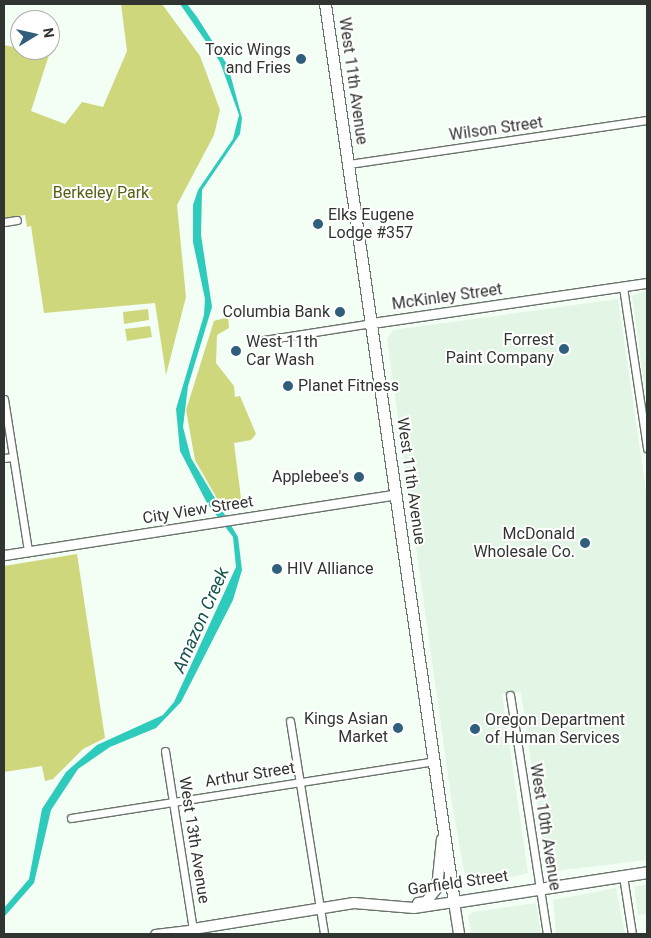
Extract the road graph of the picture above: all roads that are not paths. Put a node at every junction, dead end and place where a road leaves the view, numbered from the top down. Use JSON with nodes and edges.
{"nodes":[{"id":1,"x":325,"y":4,"type":"edge"},
{"id":2,"x":647,"y":120,"type":"edge"},
{"id":3,"x":349,"y":164,"type":"junction"},
{"id":4,"x":17,"y":220,"type":"dead end"},
{"id":5,"x":4,"y":222,"type":"edge"},
{"id":6,"x":647,"y":283,"type":"edge"},
{"id":7,"x":623,"y":287,"type":"junction"},
{"id":8,"x":372,"y":323,"type":"junction"},
{"id":9,"x":251,"y":342,"type":"dead end"},
{"id":10,"x":4,"y":399,"type":"edge"},
{"id":11,"x":647,"y":448,"type":"edge"},
{"id":12,"x":13,"y":457,"type":"junction"},
{"id":13,"x":4,"y":458,"type":"edge"},
{"id":14,"x":396,"y":494,"type":"junction"},
{"id":15,"x":28,"y":551,"type":"junction"},
{"id":16,"x":4,"y":555,"type":"edge"},
{"id":17,"x":510,"y":695,"type":"dead end"},
{"id":18,"x":290,"y":721,"type":"dead end"},
{"id":19,"x":165,"y":751,"type":"dead end"},
{"id":20,"x":433,"y":761,"type":"junction"},
{"id":21,"x":300,"y":782,"type":"junction"},
{"id":22,"x":173,"y":802,"type":"junction"},
{"id":23,"x":71,"y":818,"type":"dead end"},
{"id":24,"x":443,"y":833,"type":"junction"},
{"id":25,"x":647,"y":872,"type":"edge"},
{"id":26,"x":623,"y":876,"type":"junction"},
{"id":27,"x":540,"y":888,"type":"junction"},
{"id":28,"x":454,"y":902,"type":"junction"},
{"id":29,"x":398,"y":907,"type":"junction"},
{"id":30,"x":320,"y":908,"type":"junction"},
{"id":31,"x":193,"y":931,"type":"edge"},
{"id":32,"x":155,"y":934,"type":"edge"},
{"id":33,"x":324,"y":934,"type":"edge"},
{"id":34,"x":459,"y":934,"type":"edge"},
{"id":35,"x":547,"y":934,"type":"edge"},
{"id":36,"x":632,"y":934,"type":"edge"}],
"edges":[{"from":1,"to":3,"type":"main road","name":"West 11th Avenue"},
{"from":2,"to":3,"type":"street","name":"Wilson Street"},
{"from":3,"to":8,"type":"main road","name":"West 11th Avenue"},
{"from":4,"to":5,"type":"street"},
{"from":6,"to":7,"type":"street","name":"McKinley Street"},
{"from":7,"to":8,"type":"street","name":"McKinley Street"},
{"from":7,"to":11,"type":"street"},
{"from":8,"to":9,"type":"street","name":"McKinley Street"},
{"from":8,"to":14,"type":"main road","name":"West 11th Avenue"},
{"from":10,"to":12,"type":"street"},
{"from":12,"to":13,"type":"street"},
{"from":12,"to":15,"type":"street"},
{"from":14,"to":15,"type":"street","name":"City View Street"},
{"from":14,"to":20,"type":"main road","name":"West 11th Avenue"},
{"from":15,"to":16,"type":"street","name":"City View Street"},
{"from":17,"to":27,"type":"street","name":"West 10th Avenue"},
{"from":18,"to":21,"type":"street"},
{"from":19,"to":22,"type":"street","name":"West 13th Avenue"},
{"from":20,"to":21,"type":"street","name":"Arthur Street"},
{"from":20,"to":24,"type":"main road","name":"West 11th Avenue"},
{"from":21,"to":22,"type":"street","name":"Arthur Street"},
{"from":21,"to":30,"type":"street"},
{"from":22,"to":23,"type":"street","name":"Arthur Street"},
{"from":22,"to":31,"type":"street","name":"West 13th Avenue"},
{"from":24,"to":28,"type":"main road","name":"West 11th Avenue"},
{"from":24,"to":29,"type":"main road"},
{"from":25,"to":26,"type":"main road","name":"Garfield Street"},
{"from":26,"to":27,"type":"main road","name":"Garfield Street"},
{"from":26,"to":36,"type":"street"},
{"from":27,"to":28,"type":"main road","name":"Garfield Street"},
{"from":27,"to":35,"type":"street","name":"West 10th Avenue"},
{"from":28,"to":29,"type":"main road","name":"Garfield Street"},
{"from":28,"to":34,"type":"main road","name":"West 11th Avenue"},
{"from":29,"to":30,"type":"main road","name":"Garfield Street"},
{"from":30,"to":31,"type":"main road","name":"Garfield Street"},
{"from":30,"to":33,"type":"street"},
{"from":31,"to":32,"type":"street","name":"Garfield Street"}]}
